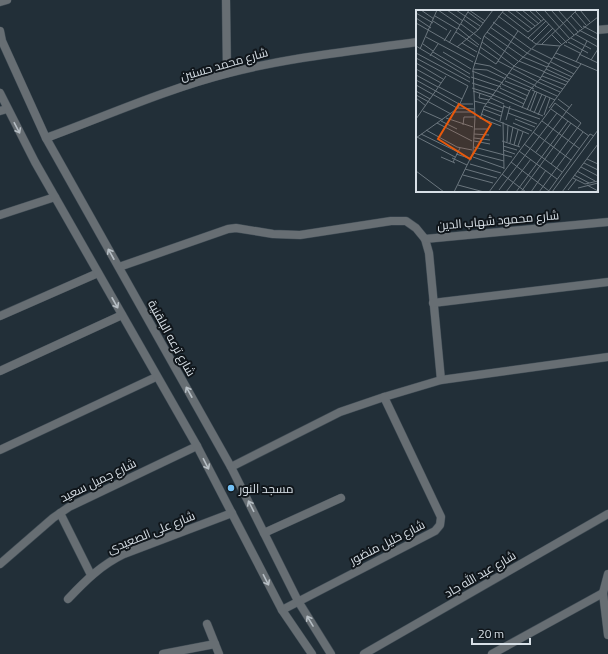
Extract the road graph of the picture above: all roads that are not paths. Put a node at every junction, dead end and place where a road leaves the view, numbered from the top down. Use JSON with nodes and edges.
{"nodes":[{"id":1,"x":6,"y":0,"type":"edge"},
{"id":2,"x":226,"y":0,"type":"edge"},
{"id":3,"x":0,"y":2,"type":"edge"},
{"id":4,"x":608,"y":29,"type":"edge"},
{"id":5,"x":598,"y":30,"type":"edge"},
{"id":6,"x":0,"y":31,"type":"edge"},
{"id":7,"x":416,"y":42,"type":"edge"},
{"id":8,"x":227,"y":73,"type":"junction"},
{"id":9,"x":0,"y":93,"type":"edge"},
{"id":10,"x":3,"y":110,"type":"edge"},
{"id":11,"x":46,"y":138,"type":"junction"},
{"id":12,"x":55,"y":197,"type":"junction"},
{"id":13,"x":0,"y":215,"type":"edge"},
{"id":14,"x":608,"y":222,"type":"edge"},
{"id":15,"x":425,"y":239,"type":"junction"},
{"id":16,"x":118,"y":267,"type":"junction"},
{"id":17,"x":98,"y":273,"type":"junction"},
{"id":18,"x":608,"y":282,"type":"edge"},
{"id":19,"x":433,"y":303,"type":"junction"},
{"id":20,"x":122,"y":315,"type":"junction"},
{"id":21,"x":0,"y":316,"type":"edge"},
{"id":22,"x":608,"y":357,"type":"edge"},
{"id":23,"x":0,"y":371,"type":"edge"},
{"id":24,"x":156,"y":377,"type":"junction"},
{"id":25,"x":441,"y":380,"type":"junction"},
{"id":26,"x":384,"y":396,"type":"junction"},
{"id":27,"x":197,"y":446,"type":"junction"},
{"id":28,"x":0,"y":450,"type":"edge"},
{"id":29,"x":231,"y":467,"type":"junction"},
{"id":30,"x":341,"y":498,"type":"dead end"},
{"id":31,"x":60,"y":513,"type":"junction"},
{"id":32,"x":232,"y":513,"type":"junction"},
{"id":33,"x":608,"y":514,"type":"edge"},
{"id":34,"x":264,"y":533,"type":"junction"},
{"id":35,"x":0,"y":564,"type":"edge"},
{"id":36,"x":608,"y":574,"type":"edge"},
{"id":37,"x":91,"y":575,"type":"junction"},
{"id":38,"x":607,"y":583,"type":"edge"},
{"id":39,"x":603,"y":593,"type":"junction"},
{"id":40,"x":68,"y":599,"type":"dead end"},
{"id":41,"x":298,"y":601,"type":"junction"},
{"id":42,"x":282,"y":610,"type":"junction"},
{"id":43,"x":207,"y":624,"type":"dead end"},
{"id":44,"x":608,"y":635,"type":"edge"},
{"id":45,"x":215,"y":644,"type":"junction"},
{"id":46,"x":163,"y":654,"type":"edge"},
{"id":47,"x":219,"y":654,"type":"edge"},
{"id":48,"x":312,"y":654,"type":"edge"},
{"id":49,"x":331,"y":654,"type":"edge"},
{"id":50,"x":364,"y":654,"type":"edge"},
{"id":51,"x":492,"y":654,"type":"edge"}],
"edges":[{"from":1,"to":3,"type":"street"},
{"from":2,"to":8,"type":"street"},
{"from":4,"to":5,"type":"street"},
{"from":6,"to":11,"type":"street","name":"شارع ترعه البلقنية"},
{"from":7,"to":8,"type":"street","name":"شارع محمد حسنين"},
{"from":8,"to":11,"type":"street","name":"شارع محمد حسنين"},
{"from":9,"to":10,"type":"street"},
{"from":10,"to":12,"type":"street","one_way":true},
{"from":16,"to":11,"type":"street","name":"شارع ترعه البلقنية","one_way":true},
{"from":12,"to":13,"type":"street"},
{"from":12,"to":17,"type":"street"},
{"from":14,"to":15,"type":"street","name":"شارع محمود شهاب الدين"},
{"from":15,"to":16,"type":"street","name":"شارع محمود شهاب الدين"},
{"from":15,"to":19,"type":"street"},
{"from":29,"to":16,"type":"street","name":"شارع ترعه البلقنية","one_way":true},
{"from":17,"to":20,"type":"street","one_way":true},
{"from":17,"to":21,"type":"street"},
{"from":18,"to":19,"type":"street"},
{"from":19,"to":25,"type":"street"},
{"from":20,"to":23,"type":"street"},
{"from":20,"to":24,"type":"street"},
{"from":22,"to":25,"type":"street"},
{"from":24,"to":27,"type":"street"},
{"from":24,"to":28,"type":"street"},
{"from":25,"to":26,"type":"street"},
{"from":26,"to":29,"type":"street"},
{"from":26,"to":41,"type":"street","name":"شارع خليل منضور"},
{"from":27,"to":31,"type":"street","name":"شارع جميل سعيد"},
{"from":27,"to":32,"type":"street","one_way":true},
{"from":34,"to":29,"type":"street","name":"شارع ترعه البلقنية","one_way":true},
{"from":30,"to":34,"type":"street"},
{"from":31,"to":35,"type":"street","name":"شارع جميل سعيد"},
{"from":31,"to":37,"type":"street"},
{"from":32,"to":37,"type":"street","name":"شارع على الصعيدى"},
{"from":32,"to":42,"type":"street","one_way":true},
{"from":33,"to":50,"type":"street","name":"شارع عبد الله جاد"},
{"from":34,"to":41,"type":"street","name":"شارع ترعه البلقنية"},
{"from":36,"to":38,"type":"street"},
{"from":37,"to":40,"type":"street","name":"شارع على الصعيدى"},
{"from":38,"to":39,"type":"street"},
{"from":39,"to":44,"type":"street"},
{"from":39,"to":51,"type":"street"},
{"from":41,"to":42,"type":"street","name":"شارع خليل منضور"},
{"from":49,"to":41,"type":"street","name":"شارع ترعه البلقنية","one_way":true},
{"from":42,"to":48,"type":"street"},
{"from":43,"to":45,"type":"street"},
{"from":45,"to":46,"type":"street"},
{"from":45,"to":47,"type":"street"}]}
